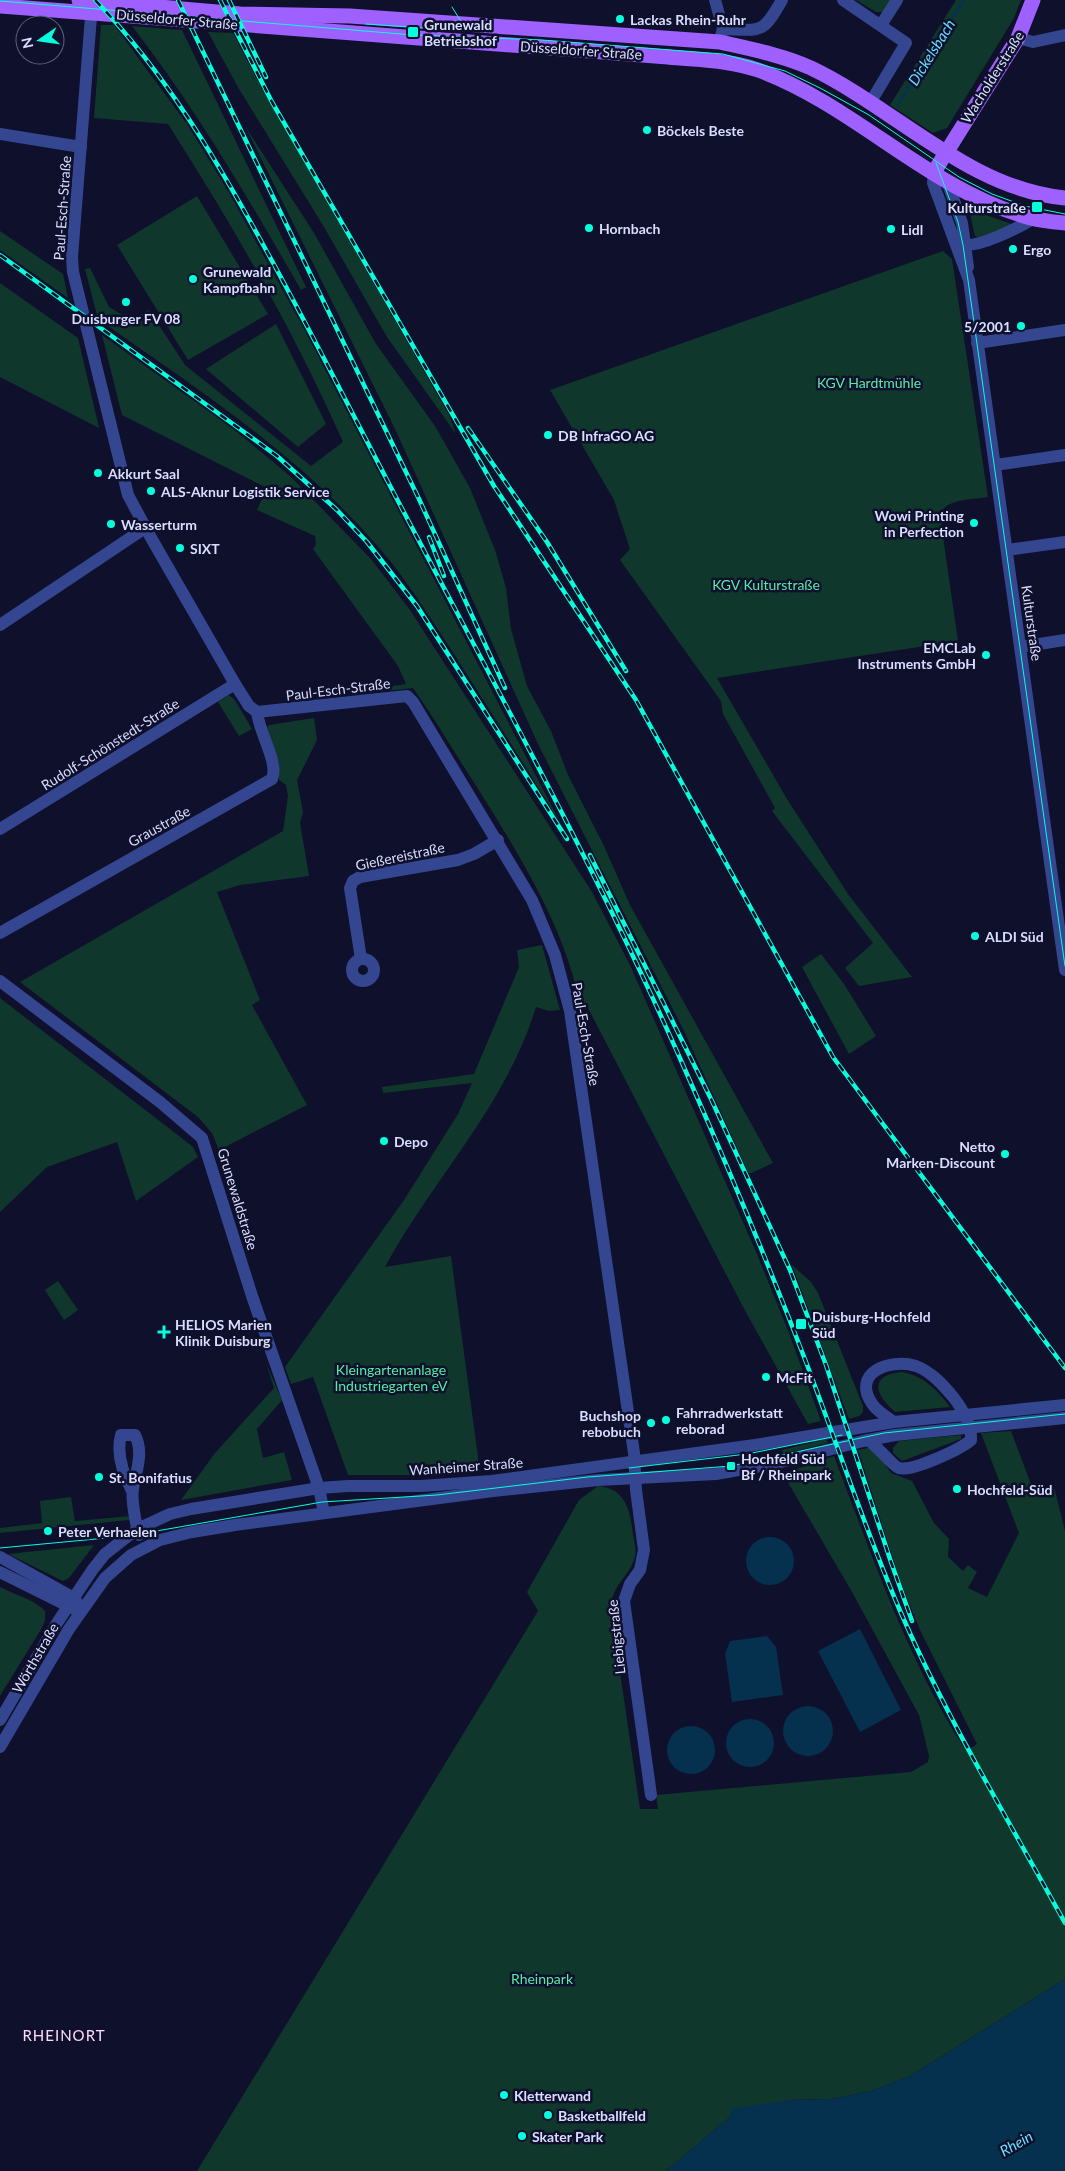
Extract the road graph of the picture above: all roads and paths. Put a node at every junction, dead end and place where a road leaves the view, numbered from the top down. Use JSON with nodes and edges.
{"nodes":[{"id":1,"x":714,"y":0,"type":"edge"},
{"id":2,"x":782,"y":0,"type":"edge"},
{"id":3,"x":843,"y":0,"type":"edge"},
{"id":4,"x":897,"y":0,"type":"edge"},
{"id":5,"x":1033,"y":0,"type":"edge"},
{"id":6,"x":87,"y":5,"type":"edge"},
{"id":7,"x":0,"y":6,"type":"edge"},
{"id":8,"x":881,"y":24,"type":"junction"},
{"id":9,"x":725,"y":34,"type":"junction"},
{"id":10,"x":1065,"y":35,"type":"edge"},
{"id":11,"x":1018,"y":38,"type":"junction"},
{"id":12,"x":695,"y":40,"type":"junction"},
{"id":13,"x":680,"y":58,"type":"junction"},
{"id":14,"x":870,"y":103,"type":"junction"},
{"id":15,"x":0,"y":134,"type":"edge"},
{"id":16,"x":81,"y":147,"type":"junction"},
{"id":17,"x":946,"y":151,"type":"junction"},
{"id":18,"x":934,"y":172,"type":"junction"},
{"id":19,"x":946,"y":181,"type":"junction"},
{"id":20,"x":1065,"y":198,"type":"edge"},
{"id":21,"x":1033,"y":219,"type":"junction"},
{"id":22,"x":1065,"y":223,"type":"edge"},
{"id":23,"x":954,"y":241,"type":"junction"},
{"id":24,"x":967,"y":246,"type":"junction"},
{"id":25,"x":968,"y":277,"type":"junction"},
{"id":26,"x":1065,"y":330,"type":"edge"},
{"id":27,"x":977,"y":343,"type":"junction"},
{"id":28,"x":1065,"y":455,"type":"edge"},
{"id":29,"x":995,"y":465,"type":"junction"},
{"id":30,"x":145,"y":528,"type":"junction"},
{"id":31,"x":1065,"y":542,"type":"edge"},
{"id":32,"x":1006,"y":550,"type":"junction"},
{"id":33,"x":0,"y":625,"type":"edge"},
{"id":34,"x":1065,"y":640,"type":"edge"},
{"id":35,"x":1020,"y":647,"type":"junction"},
{"id":36,"x":235,"y":684,"type":"junction"},
{"id":37,"x":257,"y":712,"type":"junction"},
{"id":38,"x":0,"y":829,"type":"edge"},
{"id":39,"x":498,"y":840,"type":"junction"},
{"id":40,"x":1060,"y":902,"type":"edge"},
{"id":41,"x":0,"y":932,"type":"edge"},
{"id":42,"x":361,"y":959,"type":"dead end"},
{"id":43,"x":1065,"y":970,"type":"edge"},
{"id":44,"x":0,"y":981,"type":"edge"},
{"id":45,"x":873,"y":1404,"type":"junction"},
{"id":46,"x":1065,"y":1405,"type":"edge"},
{"id":47,"x":1065,"y":1418,"type":"edge"},
{"id":48,"x":860,"y":1427,"type":"junction"},
{"id":49,"x":894,"y":1429,"type":"junction"},
{"id":50,"x":868,"y":1440,"type":"junction"},
{"id":51,"x":888,"y":1456,"type":"junction"},
{"id":52,"x":634,"y":1462,"type":"junction"},
{"id":53,"x":635,"y":1480,"type":"junction"},
{"id":54,"x":319,"y":1488,"type":"junction"},
{"id":55,"x":132,"y":1491,"type":"dead end"},
{"id":56,"x":324,"y":1513,"type":"junction"},
{"id":57,"x":137,"y":1530,"type":"junction"},
{"id":58,"x":144,"y":1546,"type":"junction"},
{"id":59,"x":0,"y":1556,"type":"edge"},
{"id":60,"x":0,"y":1572,"type":"edge"},
{"id":61,"x":70,"y":1602,"type":"junction"},
{"id":62,"x":82,"y":1611,"type":"junction"},
{"id":63,"x":0,"y":1720,"type":"edge"},
{"id":64,"x":0,"y":1747,"type":"edge"},
{"id":65,"x":651,"y":1795,"type":"dead end"}],
"edges":[{"from":1,"to":9,"type":"street"},
{"from":2,"to":9,"type":"street"},
{"from":3,"to":8,"type":"street"},
{"from":4,"to":8,"type":"street"},
{"from":5,"to":11,"type":"main road","name":"Wacholderstraße"},
{"from":6,"to":7,"type":"main road","name":"Düsseldorfer Straße"},
{"from":6,"to":12,"type":"main road","name":"Düsseldorfer Straße"},
{"from":6,"to":13,"type":"main road","name":"Düsseldorfer Straße"},
{"from":6,"to":16,"type":"street","name":"Paul-Esch-Straße"},
{"from":8,"to":14,"type":"street"},
{"from":9,"to":12,"type":"main road","name":"Düsseldorfer Straße"},
{"from":9,"to":14,"type":"main road","name":"Düsseldorfer Straße"},
{"from":10,"to":11,"type":"street"},
{"from":11,"to":17,"type":"main road","name":"Wacholderstraße"},
{"from":12,"to":13,"type":"main road"},
{"from":13,"to":18,"type":"main road","name":"Düsseldorfer Straße"},
{"from":14,"to":17,"type":"main road","name":"Düsseldorfer Straße"},
{"from":15,"to":16,"type":"street"},
{"from":16,"to":30,"type":"street","name":"Paul-Esch-Straße"},
{"from":17,"to":18,"type":"main road","name":"Wacholderstraße"},
{"from":17,"to":19,"type":"main road"},
{"from":17,"to":20,"type":"main road","name":"Düsseldorfer Straße"},
{"from":18,"to":19,"type":"main road","name":"Düsseldorfer Straße"},
{"from":18,"to":23,"type":"street","name":"Kulturstraße"},
{"from":19,"to":21,"type":"main road","name":"Düsseldorfer Straße"},
{"from":19,"to":24,"type":"street","name":"Kulturstraße"},
{"from":21,"to":22,"type":"main road","name":"Düsseldorfer Straße"},
{"from":21,"to":24,"type":"street"},
{"from":23,"to":24,"type":"street"},
{"from":23,"to":25,"type":"street","name":"Kulturstraße"},
{"from":24,"to":25,"type":"street","name":"Kulturstraße"},
{"from":25,"to":27,"type":"street","name":"Kulturstraße"},
{"from":26,"to":27,"type":"street"},
{"from":27,"to":29,"type":"street","name":"Kulturstraße"},
{"from":28,"to":29,"type":"street"},
{"from":29,"to":32,"type":"street","name":"Kulturstraße"},
{"from":30,"to":33,"type":"street"},
{"from":30,"to":36,"type":"street","name":"Paul-Esch-Straße"},
{"from":31,"to":32,"type":"street"},
{"from":32,"to":35,"type":"street","name":"Kulturstraße"},
{"from":34,"to":35,"type":"street"},
{"from":35,"to":40,"type":"street","name":"Kulturstraße"},
{"from":36,"to":37,"type":"street","name":"Paul-Esch-Straße"},
{"from":36,"to":38,"type":"street","name":"Rudolf-Schönstedt-Straße"},
{"from":37,"to":39,"type":"street","name":"Paul-Esch-Straße"},
{"from":37,"to":41,"type":"street","name":"Graustraße"},
{"from":39,"to":42,"type":"street","name":"Gießereistraße"},
{"from":39,"to":52,"type":"street","name":"Paul-Esch-Straße"},
{"from":40,"to":43,"type":"street","name":"Kulturstraße"},
{"from":44,"to":54,"type":"street","name":"Grunewaldstraße"},
{"from":45,"to":48,"type":"street"},
{"from":45,"to":49,"type":"street"},
{"from":45,"to":51,"type":"street"},
{"from":46,"to":49,"type":"street","name":"Wanheimer Straße"},
{"from":47,"to":49,"type":"street","name":"Wanheimer Straße"},
{"from":48,"to":49,"type":"street","name":"Wanheimer Straße"},
{"from":48,"to":52,"type":"street","name":"Wanheimer Straße"},
{"from":49,"to":50,"type":"street","name":"Wanheimer Straße"},
{"from":49,"to":51,"type":"street"},
{"from":50,"to":51,"type":"street"},
{"from":50,"to":53,"type":"street","name":"Wanheimer Straße"},
{"from":52,"to":53,"type":"street","name":"Paul-Esch-Straße"},
{"from":52,"to":54,"type":"street","name":"Wanheimer Straße"},
{"from":53,"to":56,"type":"street","name":"Wanheimer Straße"},
{"from":53,"to":65,"type":"street","name":"Liebigstraße"},
{"from":54,"to":56,"type":"street","name":"Grunewaldstraße"},
{"from":54,"to":57,"type":"street","name":"Wanheimer Straße"},
{"from":55,"to":57,"type":"street"},
{"from":56,"to":58,"type":"street","name":"Wanheimer Straße"},
{"from":57,"to":58,"type":"street"},
{"from":57,"to":61,"type":"street","name":"Wanheimer Straße"},
{"from":58,"to":62,"type":"street","name":"Wanheimer Straße"},
{"from":59,"to":61,"type":"street"},
{"from":60,"to":61,"type":"street"},
{"from":61,"to":62,"type":"street"},
{"from":61,"to":63,"type":"street","name":"Wörthstraße"},
{"from":62,"to":64,"type":"street","name":"Wörthstraße"}]}
